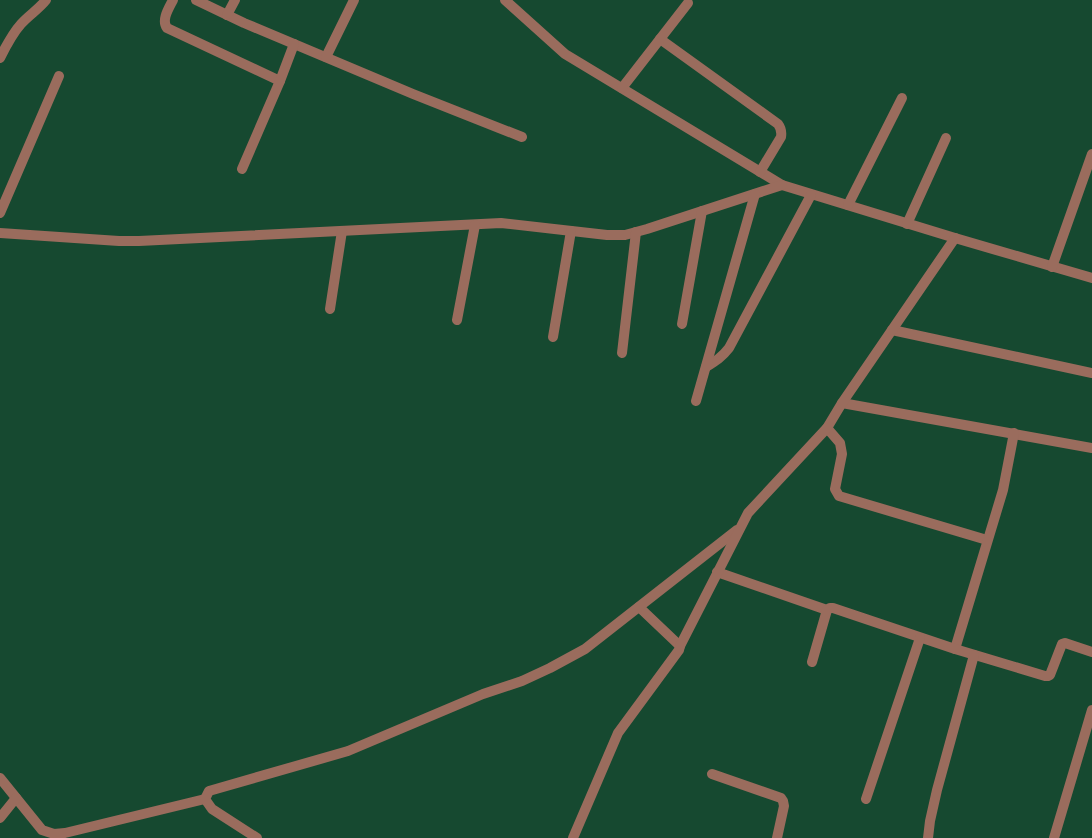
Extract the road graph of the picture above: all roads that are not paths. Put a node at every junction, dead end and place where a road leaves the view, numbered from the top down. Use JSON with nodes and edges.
{"nodes":[{"id":1,"x":46,"y":0,"type":"edge"},
{"id":2,"x":173,"y":0,"type":"edge"},
{"id":3,"x":196,"y":0,"type":"edge"},
{"id":4,"x":235,"y":0,"type":"edge"},
{"id":5,"x":354,"y":0,"type":"edge"},
{"id":6,"x":505,"y":0,"type":"edge"},
{"id":7,"x":688,"y":3,"type":"dead end"},
{"id":8,"x":227,"y":15,"type":"junction"},
{"id":9,"x":660,"y":39,"type":"junction"},
{"id":10,"x":294,"y":44,"type":"junction"},
{"id":11,"x":326,"y":57,"type":"junction"},
{"id":12,"x":0,"y":58,"type":"edge"},
{"id":13,"x":59,"y":76,"type":"dead end"},
{"id":14,"x":280,"y":81,"type":"junction"},
{"id":15,"x":622,"y":88,"type":"junction"},
{"id":16,"x":902,"y":98,"type":"dead end"},
{"id":17,"x":522,"y":137,"type":"dead end"},
{"id":18,"x":946,"y":138,"type":"dead end"},
{"id":19,"x":1092,"y":154,"type":"edge"},
{"id":20,"x":242,"y":169,"type":"dead end"},
{"id":21,"x":760,"y":172,"type":"junction"},
{"id":22,"x":782,"y":185,"type":"junction"},
{"id":23,"x":755,"y":194,"type":"junction"},
{"id":24,"x":811,"y":195,"type":"junction"},
{"id":25,"x":848,"y":205,"type":"junction"},
{"id":26,"x":702,"y":211,"type":"junction"},
{"id":27,"x":0,"y":213,"type":"edge"},
{"id":28,"x":475,"y":224,"type":"junction"},
{"id":29,"x":907,"y":224,"type":"junction"},
{"id":30,"x":342,"y":231,"type":"junction"},
{"id":31,"x":571,"y":231,"type":"junction"},
{"id":32,"x":636,"y":232,"type":"junction"},
{"id":33,"x":0,"y":233,"type":"edge"},
{"id":34,"x":955,"y":238,"type":"junction"},
{"id":35,"x":1052,"y":267,"type":"junction"},
{"id":36,"x":1092,"y":278,"type":"edge"},
{"id":37,"x":330,"y":309,"type":"dead end"},
{"id":38,"x":457,"y":320,"type":"dead end"},
{"id":39,"x":682,"y":324,"type":"dead end"},
{"id":40,"x":892,"y":330,"type":"junction"},
{"id":41,"x":553,"y":337,"type":"dead end"},
{"id":42,"x":622,"y":353,"type":"dead end"},
{"id":43,"x":706,"y":367,"type":"junction"},
{"id":44,"x":1092,"y":373,"type":"edge"},
{"id":45,"x":696,"y":401,"type":"dead end"},
{"id":46,"x":842,"y":403,"type":"junction"},
{"id":47,"x":826,"y":428,"type":"junction"},
{"id":48,"x":1014,"y":434,"type":"junction"},
{"id":49,"x":1092,"y":448,"type":"edge"},
{"id":50,"x":740,"y":528,"type":"junction"},
{"id":51,"x":987,"y":540,"type":"junction"},
{"id":52,"x":718,"y":572,"type":"junction"},
{"id":53,"x":639,"y":607,"type":"junction"},
{"id":54,"x":827,"y":610,"type":"junction"},
{"id":55,"x":920,"y":638,"type":"junction"},
{"id":56,"x":680,"y":646,"type":"junction"},
{"id":57,"x":955,"y":650,"type":"junction"},
{"id":58,"x":1092,"y":652,"type":"edge"},
{"id":59,"x":974,"y":655,"type":"junction"},
{"id":60,"x":812,"y":662,"type":"dead end"},
{"id":61,"x":1092,"y":710,"type":"edge"},
{"id":62,"x":712,"y":774,"type":"dead end"},
{"id":63,"x":0,"y":778,"type":"edge"},
{"id":64,"x":16,"y":798,"type":"junction"},
{"id":65,"x":205,"y":799,"type":"junction"},
{"id":66,"x":866,"y":799,"type":"dead end"},
{"id":67,"x":0,"y":818,"type":"edge"},
{"id":68,"x":257,"y":838,"type":"edge"},
{"id":69,"x":573,"y":838,"type":"edge"},
{"id":70,"x":777,"y":838,"type":"edge"},
{"id":71,"x":928,"y":838,"type":"edge"},
{"id":72,"x":1054,"y":838,"type":"edge"}],
"edges":[{"from":1,"to":12,"type":"street"},
{"from":2,"to":14,"type":"street"},
{"from":3,"to":8,"type":"street"},
{"from":4,"to":8,"type":"street"},
{"from":5,"to":11,"type":"street"},
{"from":6,"to":15,"type":"street"},
{"from":7,"to":9,"type":"street"},
{"from":8,"to":10,"type":"street"},
{"from":9,"to":15,"type":"street"},
{"from":9,"to":21,"type":"street"},
{"from":10,"to":11,"type":"street"},
{"from":10,"to":14,"type":"street"},
{"from":11,"to":17,"type":"street"},
{"from":13,"to":27,"type":"street"},
{"from":14,"to":20,"type":"street"},
{"from":15,"to":21,"type":"street"},
{"from":16,"to":25,"type":"street"},
{"from":18,"to":29,"type":"street"},
{"from":19,"to":35,"type":"street"},
{"from":21,"to":22,"type":"street"},
{"from":22,"to":23,"type":"street"},
{"from":22,"to":24,"type":"street"},
{"from":23,"to":26,"type":"street"},
{"from":23,"to":43,"type":"street"},
{"from":24,"to":25,"type":"street"},
{"from":24,"to":43,"type":"street"},
{"from":25,"to":29,"type":"street"},
{"from":26,"to":32,"type":"street"},
{"from":26,"to":39,"type":"street"},
{"from":28,"to":30,"type":"street"},
{"from":28,"to":31,"type":"street"},
{"from":28,"to":38,"type":"street"},
{"from":29,"to":34,"type":"street"},
{"from":30,"to":33,"type":"street"},
{"from":30,"to":37,"type":"street"},
{"from":31,"to":32,"type":"street"},
{"from":31,"to":41,"type":"street"},
{"from":32,"to":42,"type":"street"},
{"from":34,"to":35,"type":"street"},
{"from":34,"to":40,"type":"street"},
{"from":35,"to":36,"type":"street"},
{"from":40,"to":44,"type":"street"},
{"from":40,"to":46,"type":"street"},
{"from":43,"to":45,"type":"street"},
{"from":46,"to":47,"type":"street"},
{"from":46,"to":48,"type":"street"},
{"from":47,"to":50,"type":"street"},
{"from":47,"to":51,"type":"street"},
{"from":48,"to":49,"type":"street"},
{"from":48,"to":51,"type":"street"},
{"from":50,"to":52,"type":"street"},
{"from":50,"to":53,"type":"street"},
{"from":51,"to":57,"type":"street"},
{"from":52,"to":54,"type":"street"},
{"from":52,"to":56,"type":"street"},
{"from":53,"to":56,"type":"street"},
{"from":53,"to":65,"type":"street"},
{"from":54,"to":55,"type":"street"},
{"from":54,"to":60,"type":"street"},
{"from":55,"to":57,"type":"street"},
{"from":55,"to":66,"type":"street"},
{"from":56,"to":69,"type":"street"},
{"from":57,"to":59,"type":"street"},
{"from":58,"to":59,"type":"street"},
{"from":59,"to":71,"type":"street"},
{"from":61,"to":72,"type":"street"},
{"from":62,"to":70,"type":"street"},
{"from":63,"to":64,"type":"street"},
{"from":64,"to":65,"type":"street"},
{"from":64,"to":67,"type":"street"},
{"from":65,"to":68,"type":"street"}]}
